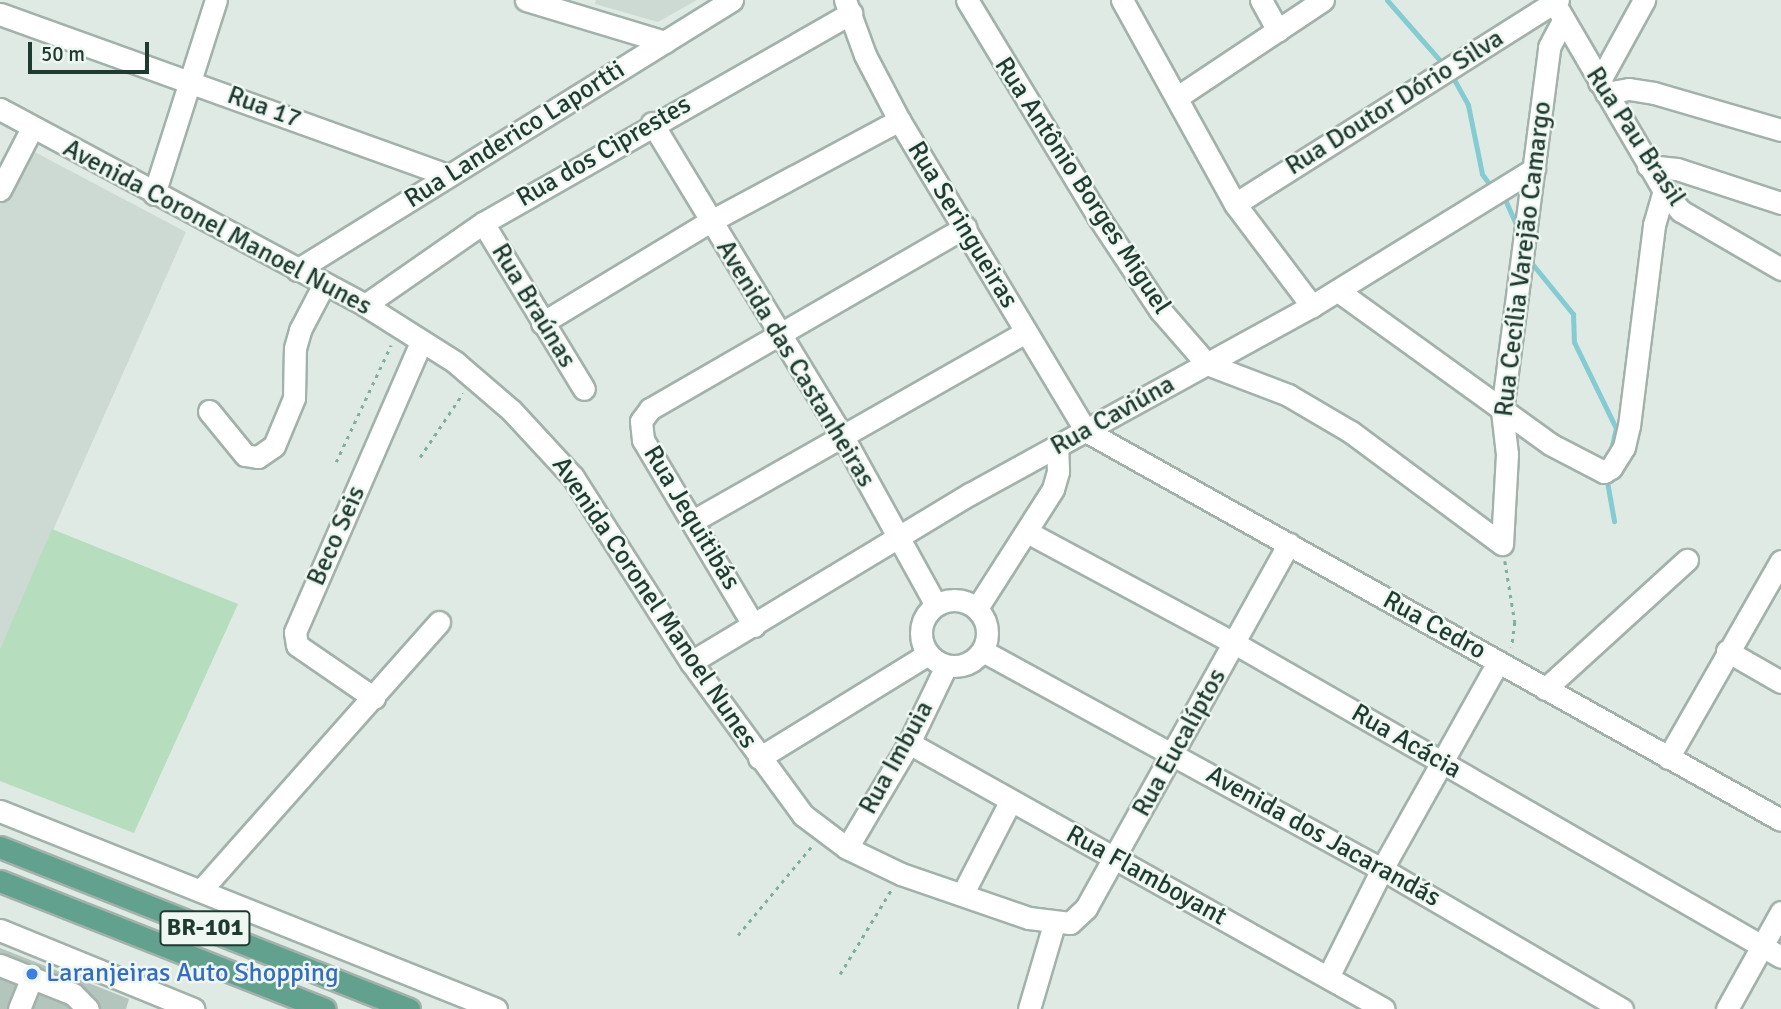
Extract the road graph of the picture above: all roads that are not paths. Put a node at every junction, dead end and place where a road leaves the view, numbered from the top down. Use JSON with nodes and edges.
{"nodes":[{"id":1,"x":216,"y":0,"type":"edge"},
{"id":2,"x":526,"y":0,"type":"edge"},
{"id":3,"x":732,"y":0,"type":"edge"},
{"id":4,"x":967,"y":0,"type":"edge"},
{"id":5,"x":1122,"y":0,"type":"edge"},
{"id":6,"x":1261,"y":0,"type":"edge"},
{"id":7,"x":1323,"y":0,"type":"edge"},
{"id":8,"x":1644,"y":0,"type":"edge"},
{"id":9,"x":848,"y":6,"type":"edge"},
{"id":10,"x":1557,"y":6,"type":"edge"},
{"id":11,"x":0,"y":14,"type":"edge"},
{"id":12,"x":1278,"y":31,"type":"junction"},
{"id":13,"x":665,"y":42,"type":"junction"},
{"id":14,"x":191,"y":81,"type":"junction"},
{"id":15,"x":1602,"y":88,"type":"junction"},
{"id":16,"x":1179,"y":96,"type":"junction"},
{"id":17,"x":0,"y":109,"type":"edge"},
{"id":18,"x":900,"y":120,"type":"junction"},
{"id":19,"x":652,"y":123,"type":"junction"},
{"id":20,"x":32,"y":128,"type":"junction"},
{"id":21,"x":1781,"y":130,"type":"edge"},
{"id":22,"x":1648,"y":166,"type":"junction"},
{"id":23,"x":1534,"y":169,"type":"junction"},
{"id":24,"x":449,"y":176,"type":"junction"},
{"id":25,"x":0,"y":190,"type":"edge"},
{"id":26,"x":1664,"y":191,"type":"junction"},
{"id":27,"x":154,"y":194,"type":"junction"},
{"id":28,"x":1781,"y":203,"type":"edge"},
{"id":29,"x":1235,"y":204,"type":"junction"},
{"id":30,"x":709,"y":222,"type":"junction"},
{"id":31,"x":483,"y":223,"type":"junction"},
{"id":32,"x":965,"y":227,"type":"junction"},
{"id":33,"x":1781,"y":269,"type":"edge"},
{"id":34,"x":297,"y":270,"type":"junction"},
{"id":35,"x":324,"y":284,"type":"junction"},
{"id":36,"x":1338,"y":291,"type":"junction"},
{"id":37,"x":365,"y":305,"type":"junction"},
{"id":38,"x":1312,"y":306,"type":"junction"},
{"id":39,"x":542,"y":323,"type":"junction"},
{"id":40,"x":1026,"y":332,"type":"junction"},
{"id":41,"x":781,"y":335,"type":"junction"},
{"id":42,"x":421,"y":342,"type":"junction"},
{"id":43,"x":1207,"y":364,"type":"junction"},
{"id":44,"x":584,"y":389,"type":"dead end"},
{"id":45,"x":209,"y":411,"type":"dead end"},
{"id":46,"x":1502,"y":411,"type":"junction"},
{"id":47,"x":1087,"y":431,"type":"junction"},
{"id":48,"x":842,"y":435,"type":"junction"},
{"id":49,"x":1057,"y":449,"type":"junction"},
{"id":50,"x":693,"y":521,"type":"junction"},
{"id":51,"x":1027,"y":532,"type":"junction"},
{"id":52,"x":898,"y":538,"type":"junction"},
{"id":53,"x":1289,"y":544,"type":"junction"},
{"id":54,"x":1688,"y":560,"type":"dead end"},
{"id":55,"x":1781,"y":561,"type":"edge"},
{"id":56,"x":936,"y":605,"type":"junction"},
{"id":57,"x":977,"y":608,"type":"junction"},
{"id":58,"x":439,"y":622,"type":"dead end"},
{"id":59,"x":754,"y":626,"type":"junction"},
{"id":60,"x":1236,"y":644,"type":"junction"},
{"id":61,"x":983,"y":651,"type":"junction"},
{"id":62,"x":1727,"y":651,"type":"junction"},
{"id":63,"x":928,"y":654,"type":"junction"},
{"id":64,"x":691,"y":662,"type":"junction"},
{"id":65,"x":1503,"y":665,"type":"junction"},
{"id":66,"x":946,"y":666,"type":"junction"},
{"id":67,"x":1781,"y":682,"type":"edge"},
{"id":68,"x":1545,"y":689,"type":"junction"},
{"id":69,"x":374,"y":698,"type":"junction"},
{"id":70,"x":909,"y":743,"type":"junction"},
{"id":71,"x":1174,"y":753,"type":"junction"},
{"id":72,"x":759,"y":758,"type":"junction"},
{"id":73,"x":1668,"y":758,"type":"junction"},
{"id":74,"x":1444,"y":764,"type":"junction"},
{"id":75,"x":1010,"y":802,"type":"junction"},
{"id":76,"x":0,"y":811,"type":"edge"},
{"id":77,"x":1781,"y":820,"type":"edge"},
{"id":78,"x":0,"y":847,"type":"edge"},
{"id":79,"x":847,"y":848,"type":"junction"},
{"id":80,"x":1115,"y":859,"type":"junction"},
{"id":81,"x":1382,"y":869,"type":"junction"},
{"id":82,"x":0,"y":881,"type":"edge"},
{"id":83,"x":202,"y":890,"type":"junction"},
{"id":84,"x":963,"y":893,"type":"junction"},
{"id":85,"x":1781,"y":912,"type":"edge"},
{"id":86,"x":1054,"y":924,"type":"junction"},
{"id":87,"x":0,"y":930,"type":"edge"},
{"id":88,"x":1772,"y":952,"type":"edge"},
{"id":89,"x":0,"y":965,"type":"edge"},
{"id":90,"x":32,"y":978,"type":"junction"},
{"id":91,"x":1328,"y":978,"type":"junction"},
{"id":92,"x":19,"y":1009,"type":"edge"},
{"id":93,"x":88,"y":1009,"type":"edge"},
{"id":94,"x":194,"y":1009,"type":"edge"},
{"id":95,"x":325,"y":1009,"type":"edge"},
{"id":96,"x":409,"y":1009,"type":"edge"},
{"id":97,"x":496,"y":1009,"type":"edge"},
{"id":98,"x":1029,"y":1009,"type":"edge"},
{"id":99,"x":1384,"y":1009,"type":"edge"},
{"id":100,"x":1622,"y":1009,"type":"edge"},
{"id":101,"x":1727,"y":1009,"type":"edge"}],
"edges":[{"from":1,"to":14,"type":"street"},
{"from":2,"to":13,"type":"street"},
{"from":3,"to":13,"type":"street","name":"Rua Landerico Laportti"},
{"from":4,"to":43,"type":"street","name":"Rua Antônio Borges Miguel"},
{"from":5,"to":16,"type":"street"},
{"from":6,"to":12,"type":"street"},
{"from":7,"to":12,"type":"street"},
{"from":8,"to":15,"type":"street"},
{"from":9,"to":18,"type":"street","name":"Rua Seringueiras"},
{"from":9,"to":19,"type":"street","name":"Rua dos Ciprestes"},
{"from":10,"to":15,"type":"street","name":"Rua Pau Brasil"},
{"from":10,"to":23,"type":"street","name":"Rua Cecília Varejão Camargo"},
{"from":10,"to":29,"type":"street","name":"Rua Doutor Dório Silva"},
{"from":11,"to":14,"type":"street","name":"Rua 17"},
{"from":12,"to":16,"type":"street"},
{"from":13,"to":24,"type":"street","name":"Rua Landerico Laportti"},
{"from":14,"to":24,"type":"street","name":"Rua 17"},
{"from":14,"to":27,"type":"street"},
{"from":15,"to":21,"type":"street"},
{"from":15,"to":22,"type":"street","name":"Rua Pau Brasil"},
{"from":16,"to":29,"type":"street"},
{"from":17,"to":20,"type":"street","name":"Avenida Coronel Manoel Nunes"},
{"from":18,"to":30,"type":"street"},
{"from":18,"to":32,"type":"street","name":"Rua Seringueiras"},
{"from":19,"to":30,"type":"street","name":"Avenida das Castanheiras"},
{"from":19,"to":31,"type":"street","name":"Rua dos Ciprestes"},
{"from":20,"to":25,"type":"street"},
{"from":20,"to":27,"type":"street","name":"Avenida Coronel Manoel Nunes"},
{"from":22,"to":26,"type":"street","name":"Rua Pau Brasil"},
{"from":22,"to":28,"type":"street"},
{"from":23,"to":36,"type":"street","name":"Rua Caviúna"},
{"from":23,"to":46,"type":"street","name":"Rua Cecília Varejão Camargo"},
{"from":24,"to":34,"type":"street","name":"Rua Landerico Laportti"},
{"from":26,"to":33,"type":"street","name":"Rua Pau Brasil"},
{"from":26,"to":46,"type":"street"},
{"from":27,"to":34,"type":"street","name":"Avenida Coronel Manoel Nunes"},
{"from":29,"to":38,"type":"street"},
{"from":30,"to":39,"type":"street"},
{"from":30,"to":41,"type":"street","name":"Avenida das Castanheiras"},
{"from":31,"to":37,"type":"street","name":"Rua dos Ciprestes"},
{"from":31,"to":39,"type":"street","name":"Rua Braúnas"},
{"from":32,"to":40,"type":"street","name":"Rua Seringueiras"},
{"from":32,"to":41,"type":"street"},
{"from":34,"to":35,"type":"street","name":"Avenida Coronel Manoel Nunes"},
{"from":35,"to":37,"type":"street","name":"Avenida Coronel Manoel Nunes"},
{"from":35,"to":45,"type":"street"},
{"from":36,"to":38,"type":"street","name":"Rua Caviúna"},
{"from":36,"to":46,"type":"street"},
{"from":37,"to":42,"type":"street","name":"Avenida Coronel Manoel Nunes"},
{"from":38,"to":43,"type":"street","name":"Rua Caviúna"},
{"from":39,"to":44,"type":"street","name":"Rua Braúnas"},
{"from":40,"to":47,"type":"street","name":"Rua Seringueiras"},
{"from":40,"to":48,"type":"street"},
{"from":41,"to":48,"type":"street","name":"Avenida das Castanheiras"},
{"from":41,"to":50,"type":"street","name":"Rua Jequitibás"},
{"from":42,"to":64,"type":"street","name":"Avenida Coronel Manoel Nunes"},
{"from":42,"to":69,"type":"street","name":"Beco Seis"},
{"from":43,"to":46,"type":"street","name":"Rua Cecília Varejão Camargo"},
{"from":43,"to":47,"type":"street","name":"Rua Caviúna"},
{"from":47,"to":49,"type":"street","name":"Rua Caviúna"},
{"from":47,"to":53,"type":"street","name":"Rua Cedro"},
{"from":48,"to":50,"type":"street"},
{"from":48,"to":52,"type":"street","name":"Avenida das Castanheiras"},
{"from":49,"to":51,"type":"street"},
{"from":49,"to":52,"type":"street","name":"Rua Caviúna"},
{"from":50,"to":59,"type":"street","name":"Rua Jequitibás"},
{"from":51,"to":57,"type":"street"},
{"from":51,"to":60,"type":"street","name":"Rua Acácia"},
{"from":52,"to":56,"type":"street","name":"Avenida das Castanheiras"},
{"from":52,"to":59,"type":"street","name":"Rua Caviúna"},
{"from":53,"to":60,"type":"street","name":"Rua Eucalíptos"},
{"from":53,"to":65,"type":"street","name":"Rua Cedro"},
{"from":54,"to":68,"type":"street"},
{"from":55,"to":62,"type":"street"},
{"from":56,"to":57,"type":"street"},
{"from":56,"to":63,"type":"street"},
{"from":57,"to":61,"type":"street"},
{"from":58,"to":69,"type":"street"},
{"from":59,"to":64,"type":"street","name":"Rua Caviúna"},
{"from":60,"to":71,"type":"street","name":"Rua Eucalíptos"},
{"from":60,"to":74,"type":"street","name":"Rua Acácia"},
{"from":61,"to":66,"type":"street"},
{"from":61,"to":71,"type":"street","name":"Avenida dos Jacarandás"},
{"from":62,"to":67,"type":"street"},
{"from":62,"to":73,"type":"street"},
{"from":63,"to":66,"type":"street"},
{"from":63,"to":72,"type":"street"},
{"from":64,"to":72,"type":"street","name":"Avenida Coronel Manoel Nunes"},
{"from":65,"to":68,"type":"street","name":"Rua Cedro"},
{"from":65,"to":74,"type":"street"},
{"from":66,"to":70,"type":"street","name":"Rua Imbuia"},
{"from":68,"to":73,"type":"street","name":"Rua Cedro"},
{"from":69,"to":83,"type":"street"},
{"from":70,"to":75,"type":"street","name":"Rua Flamboyant"},
{"from":70,"to":79,"type":"street","name":"Rua Imbuia"},
{"from":71,"to":80,"type":"street","name":"Rua Eucalíptos"},
{"from":71,"to":81,"type":"street","name":"Avenida dos Jacarandás"},
{"from":72,"to":79,"type":"street","name":"Avenida Coronel Manoel Nunes"},
{"from":73,"to":77,"type":"street","name":"Rua Cedro"},
{"from":74,"to":81,"type":"street"},
{"from":74,"to":88,"type":"street","name":"Rua Acácia"},
{"from":75,"to":80,"type":"street","name":"Rua Flamboyant"},
{"from":75,"to":84,"type":"street"},
{"from":76,"to":83,"type":"street"},
{"from":78,"to":96,"type":"main road","number":"BR-101"},
{"from":79,"to":84,"type":"street","name":"Avenida Coronel Manoel Nunes"},
{"from":80,"to":86,"type":"street","name":"Rua Eucalíptos"},
{"from":80,"to":91,"type":"street","name":"Rua Flamboyant"},
{"from":81,"to":91,"type":"street"},
{"from":81,"to":100,"type":"street","name":"Avenida dos Jacarandás"},
{"from":82,"to":95,"type":"main road","number":"BR-101"},
{"from":83,"to":97,"type":"street"},
{"from":84,"to":86,"type":"street","name":"Avenida Coronel Manoel Nunes"},
{"from":85,"to":88,"type":"street"},
{"from":86,"to":98,"type":"street"},
{"from":87,"to":94,"type":"street"},
{"from":88,"to":101,"type":"street"},
{"from":89,"to":90,"type":"street"},
{"from":90,"to":92,"type":"street"},
{"from":90,"to":93,"type":"street"},
{"from":91,"to":99,"type":"street","name":"Rua Flamboyant"}]}
